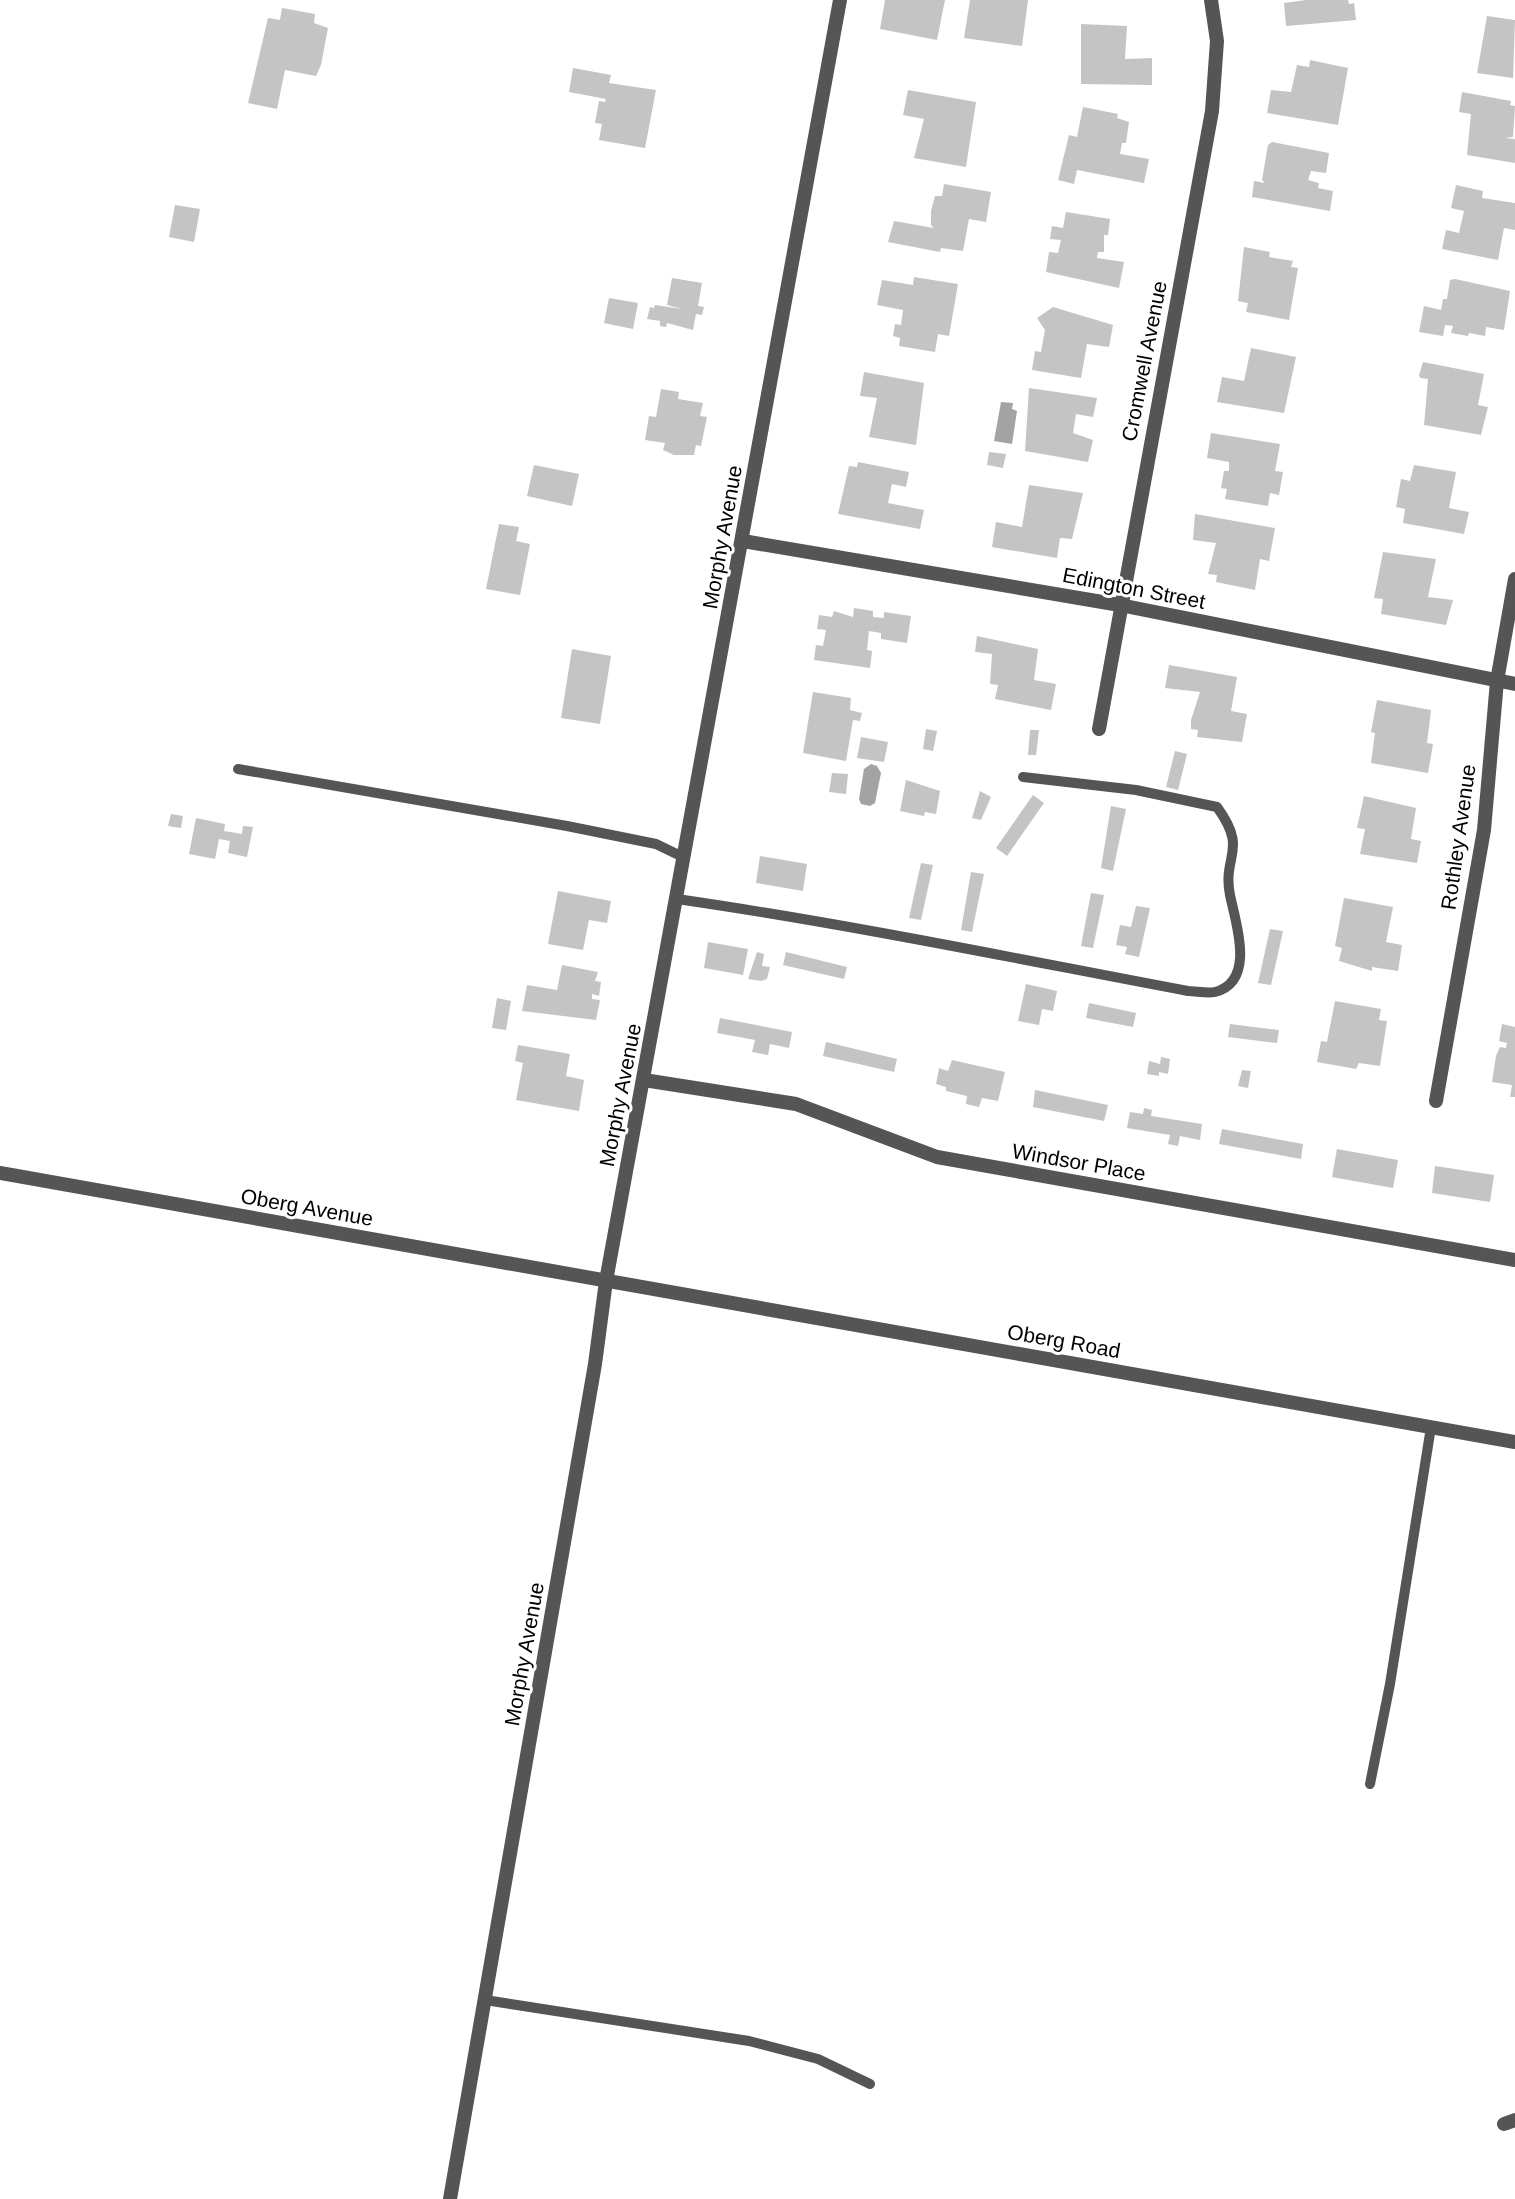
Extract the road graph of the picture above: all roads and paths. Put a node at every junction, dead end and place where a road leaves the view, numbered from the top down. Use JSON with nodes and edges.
{"nodes":[{"id":1,"x":840,"y":0,"type":"edge"},
{"id":2,"x":1211,"y":0,"type":"edge"},
{"id":3,"x":743,"y":541,"type":"junction"},
{"id":4,"x":1515,"y":579,"type":"edge"},
{"id":5,"x":1120,"y":606,"type":"junction"},
{"id":6,"x":1497,"y":681,"type":"junction"},
{"id":7,"x":1515,"y":684,"type":"edge"},
{"id":8,"x":1099,"y":729,"type":"dead end"},
{"id":9,"x":238,"y":769,"type":"dead end"},
{"id":10,"x":1023,"y":777,"type":"dead end"},
{"id":11,"x":685,"y":858,"type":"junction"},
{"id":12,"x":677,"y":899,"type":"junction"},
{"id":13,"x":644,"y":1080,"type":"junction"},
{"id":14,"x":1436,"y":1101,"type":"dead end"},
{"id":15,"x":0,"y":1173,"type":"edge"},
{"id":16,"x":1515,"y":1260,"type":"edge"},
{"id":17,"x":606,"y":1281,"type":"junction"},
{"id":18,"x":1431,"y":1427,"type":"junction"},
{"id":19,"x":1515,"y":1442,"type":"edge"},
{"id":20,"x":1370,"y":1784,"type":"dead end"},
{"id":21,"x":485,"y":2000,"type":"junction"},
{"id":22,"x":870,"y":2084,"type":"dead end"},
{"id":23,"x":450,"y":2199,"type":"edge"}],
"edges":[{"from":1,"to":3,"type":"street","name":"Morphy Avenue"},
{"from":2,"to":5,"type":"street","name":"Cromwell Avenue"},
{"from":3,"to":5,"type":"street","name":"Edington Street"},
{"from":3,"to":11,"type":"street","name":"Morphy Avenue"},
{"from":4,"to":6,"type":"street","name":"Rothley Avenue"},
{"from":5,"to":6,"type":"street","name":"Edington Street"},
{"from":5,"to":8,"type":"street","name":"Cromwell Avenue"},
{"from":6,"to":7,"type":"street","name":"Edington Street"},
{"from":6,"to":14,"type":"street","name":"Rothley Avenue"},
{"from":9,"to":11,"type":"lane"},
{"from":10,"to":12,"type":"lane"},
{"from":11,"to":12,"type":"street","name":"Morphy Avenue"},
{"from":12,"to":13,"type":"street","name":"Morphy Avenue"},
{"from":13,"to":16,"type":"street","name":"Windsor Place"},
{"from":13,"to":17,"type":"street","name":"Morphy Avenue"},
{"from":15,"to":17,"type":"street","name":"Oberg Avenue"},
{"from":17,"to":18,"type":"street","name":"Oberg Road"},
{"from":17,"to":21,"type":"street","name":"Morphy Avenue"},
{"from":18,"to":19,"type":"street","name":"Oberg Road"},
{"from":18,"to":20,"type":"lane"},
{"from":21,"to":22,"type":"lane"},
{"from":21,"to":23,"type":"street","name":"Morphy Avenue"}]}
